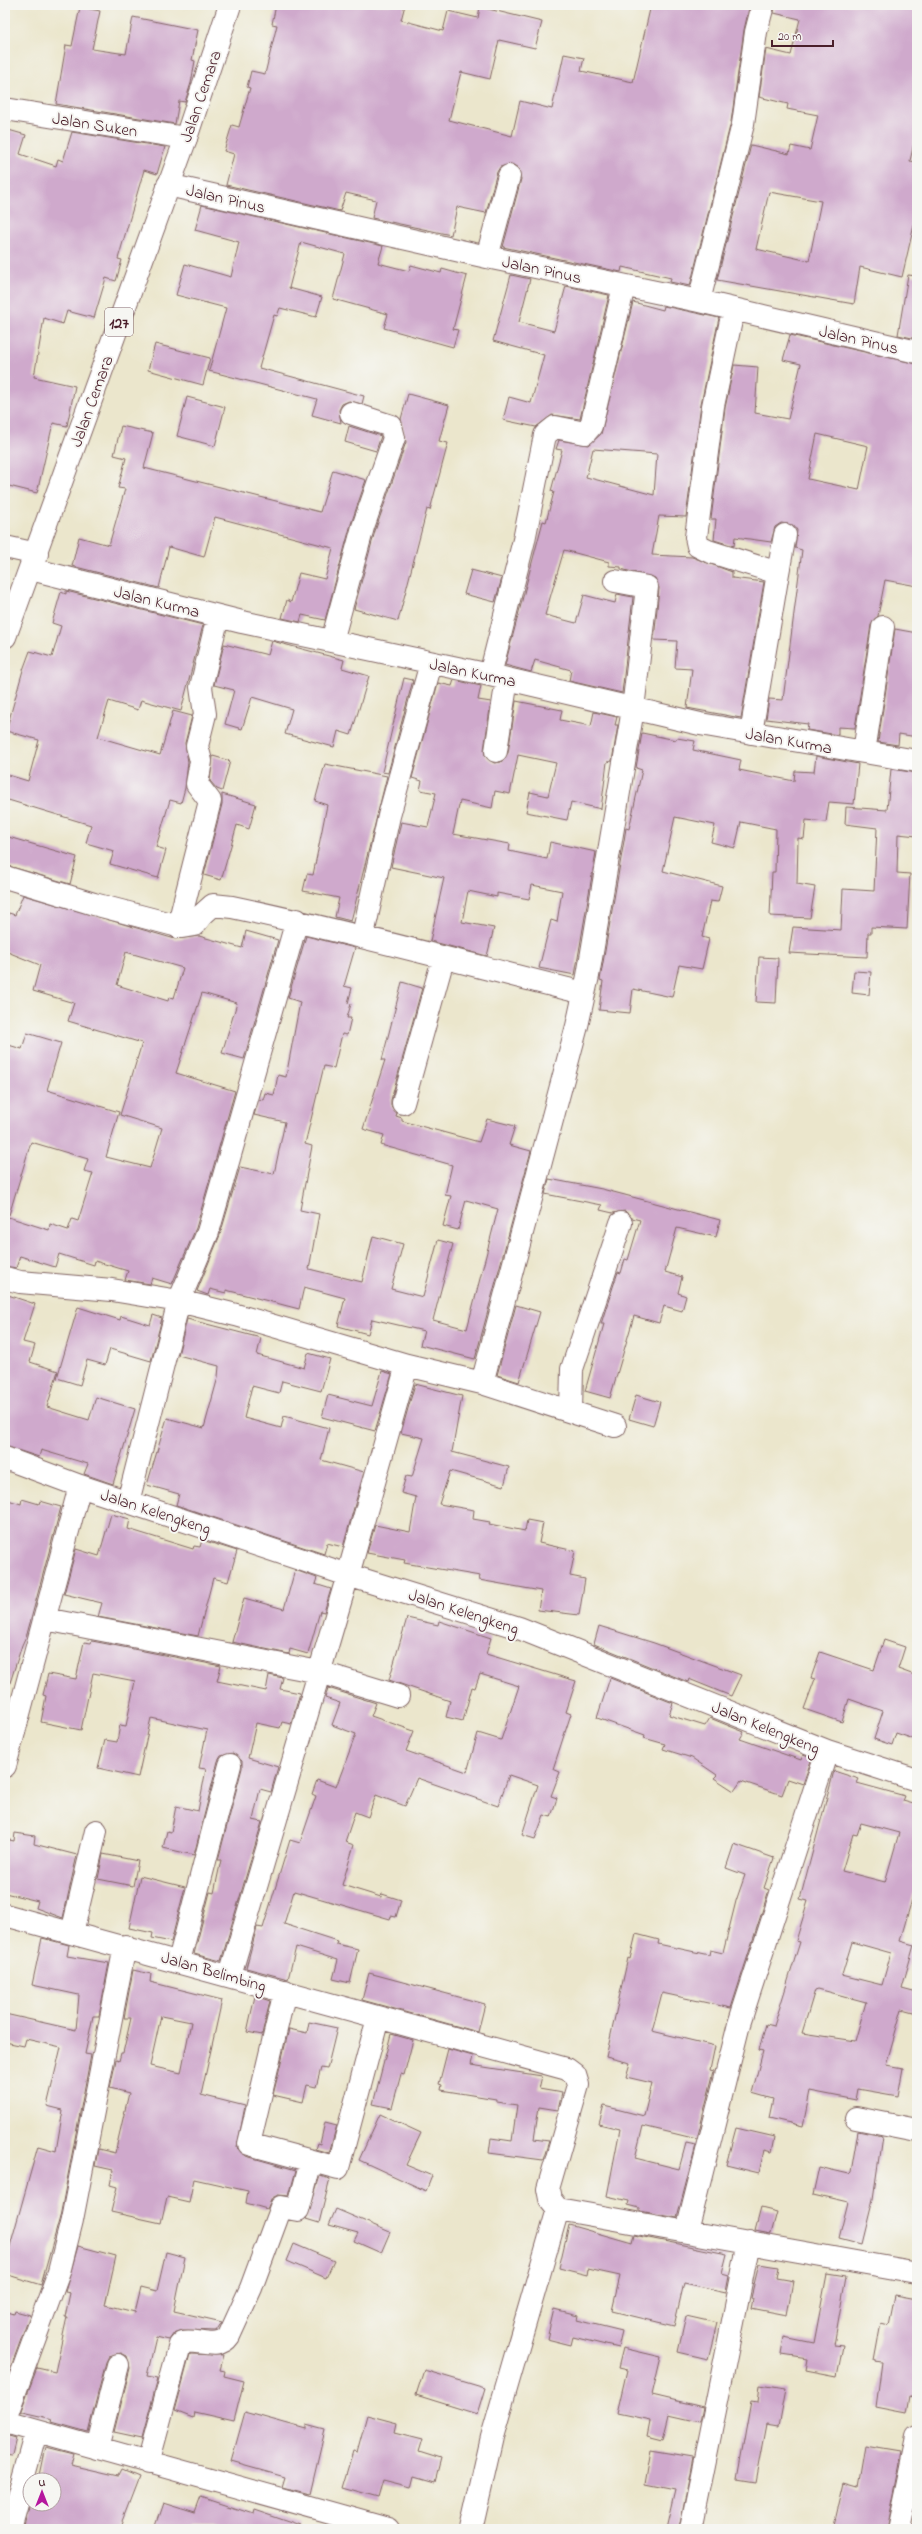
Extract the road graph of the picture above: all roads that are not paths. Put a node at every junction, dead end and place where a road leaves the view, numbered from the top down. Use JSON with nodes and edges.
{"nodes":[{"id":1,"x":230,"y":5,"type":"edge"},
{"id":2,"x":763,"y":5,"type":"edge"},
{"id":3,"x":5,"y":109,"type":"edge"},
{"id":4,"x":186,"y":138,"type":"junction"},
{"id":5,"x":510,"y":176,"type":"dead end"},
{"id":6,"x":168,"y":185,"type":"junction"},
{"id":7,"x":487,"y":257,"type":"junction"},
{"id":8,"x":624,"y":286,"type":"junction"},
{"id":9,"x":699,"y":302,"type":"junction"},
{"id":10,"x":733,"y":311,"type":"junction"},
{"id":11,"x":917,"y":352,"type":"edge"},
{"id":12,"x":351,"y":413,"type":"dead end"},
{"id":13,"x":785,"y":535,"type":"dead end"},
{"id":14,"x":5,"y":548,"type":"edge"},
{"id":15,"x":34,"y":561,"type":"junction"},
{"id":16,"x":778,"y":573,"type":"junction"},
{"id":17,"x":615,"y":582,"type":"dead end"},
{"id":18,"x":218,"y":616,"type":"junction"},
{"id":19,"x":883,"y":627,"type":"dead end"},
{"id":20,"x":5,"y":637,"type":"edge"},
{"id":21,"x":332,"y":641,"type":"junction"},
{"id":22,"x":431,"y":664,"type":"junction"},
{"id":23,"x":499,"y":677,"type":"junction"},
{"id":24,"x":633,"y":709,"type":"junction"},
{"id":25,"x":751,"y":733,"type":"junction"},
{"id":26,"x":496,"y":751,"type":"dead end"},
{"id":27,"x":864,"y":752,"type":"junction"},
{"id":28,"x":917,"y":761,"type":"edge"},
{"id":29,"x":5,"y":877,"type":"edge"},
{"id":30,"x":297,"y":920,"type":"junction"},
{"id":31,"x":178,"y":926,"type":"junction"},
{"id":32,"x":363,"y":935,"type":"junction"},
{"id":33,"x":443,"y":959,"type":"junction"},
{"id":34,"x":584,"y":993,"type":"junction"},
{"id":35,"x":403,"y":1103,"type":"dead end"},
{"id":36,"x":621,"y":1223,"type":"dead end"},
{"id":37,"x":5,"y":1278,"type":"edge"},
{"id":38,"x":179,"y":1301,"type":"junction"},
{"id":39,"x":407,"y":1365,"type":"junction"},
{"id":40,"x":482,"y":1383,"type":"junction"},
{"id":41,"x":571,"y":1410,"type":"junction"},
{"id":42,"x":615,"y":1426,"type":"dead end"},
{"id":43,"x":5,"y":1458,"type":"edge"},
{"id":44,"x":80,"y":1486,"type":"junction"},
{"id":45,"x":128,"y":1502,"type":"junction"},
{"id":46,"x":348,"y":1575,"type":"junction"},
{"id":47,"x":45,"y":1619,"type":"junction"},
{"id":48,"x":319,"y":1672,"type":"junction"},
{"id":49,"x":398,"y":1696,"type":"dead end"},
{"id":50,"x":827,"y":1751,"type":"junction"},
{"id":51,"x":230,"y":1765,"type":"dead end"},
{"id":52,"x":5,"y":1766,"type":"edge"},
{"id":53,"x":917,"y":1780,"type":"edge"},
{"id":54,"x":96,"y":1830,"type":"dead end"},
{"id":55,"x":5,"y":1915,"type":"edge"},
{"id":56,"x":72,"y":1932,"type":"junction"},
{"id":57,"x":125,"y":1946,"type":"junction"},
{"id":58,"x":179,"y":1961,"type":"junction"},
{"id":59,"x":230,"y":1975,"type":"junction"},
{"id":60,"x":285,"y":1991,"type":"junction"},
{"id":61,"x":378,"y":2018,"type":"junction"},
{"id":62,"x":856,"y":2118,"type":"dead end"},
{"id":63,"x":917,"y":2130,"type":"edge"},
{"id":64,"x":311,"y":2161,"type":"junction"},
{"id":65,"x":558,"y":2209,"type":"junction"},
{"id":66,"x":687,"y":2231,"type":"junction"},
{"id":67,"x":749,"y":2242,"type":"junction"},
{"id":68,"x":917,"y":2273,"type":"edge"},
{"id":69,"x":118,"y":2365,"type":"dead end"},
{"id":70,"x":5,"y":2419,"type":"edge"},
{"id":71,"x":5,"y":2422,"type":"edge"},
{"id":72,"x":36,"y":2432,"type":"junction"},
{"id":73,"x":917,"y":2438,"type":"edge"},
{"id":74,"x":97,"y":2448,"type":"junction"},
{"id":75,"x":154,"y":2464,"type":"junction"},
{"id":76,"x":910,"y":2501,"type":"edge"},
{"id":77,"x":474,"y":2517,"type":"edge"},
{"id":78,"x":9,"y":2529,"type":"edge"},
{"id":79,"x":388,"y":2529,"type":"edge"},
{"id":80,"x":691,"y":2529,"type":"edge"},
{"id":81,"x":898,"y":2529,"type":"edge"}],
"edges":[{"from":1,"to":4,"type":"street","name":"Jalan Cemara","number":"127"},
{"from":2,"to":9,"type":"street"},
{"from":3,"to":4,"type":"street","name":"Jalan Suken"},
{"from":4,"to":6,"type":"street","name":"Jalan Cemara","number":"127"},
{"from":5,"to":7,"type":"street"},
{"from":6,"to":7,"type":"street","name":"Jalan Pinus"},
{"from":6,"to":15,"type":"street","name":"Jalan Cemara","number":"127"},
{"from":7,"to":8,"type":"street","name":"Jalan Pinus"},
{"from":8,"to":9,"type":"street","name":"Jalan Pinus"},
{"from":8,"to":23,"type":"street"},
{"from":9,"to":10,"type":"street","name":"Jalan Pinus"},
{"from":10,"to":11,"type":"street","name":"Jalan Pinus"},
{"from":10,"to":16,"type":"street"},
{"from":12,"to":21,"type":"street"},
{"from":13,"to":16,"type":"street"},
{"from":14,"to":15,"type":"street","name":"Jalan Kurma"},
{"from":15,"to":18,"type":"street","name":"Jalan Kurma"},
{"from":15,"to":20,"type":"street","name":"Jalan Cemara","number":"127"},
{"from":16,"to":25,"type":"street"},
{"from":17,"to":24,"type":"street"},
{"from":18,"to":21,"type":"street","name":"Jalan Kurma"},
{"from":18,"to":31,"type":"street"},
{"from":19,"to":27,"type":"street"},
{"from":21,"to":22,"type":"street","name":"Jalan Kurma"},
{"from":22,"to":23,"type":"street","name":"Jalan Kurma"},
{"from":22,"to":32,"type":"street"},
{"from":23,"to":24,"type":"street","name":"Jalan Kurma"},
{"from":23,"to":26,"type":"street"},
{"from":24,"to":25,"type":"street","name":"Jalan Kurma"},
{"from":24,"to":34,"type":"street"},
{"from":25,"to":27,"type":"street","name":"Jalan Kurma"},
{"from":27,"to":28,"type":"street","name":"Jalan Kurma"},
{"from":29,"to":31,"type":"street"},
{"from":30,"to":31,"type":"street"},
{"from":30,"to":32,"type":"street"},
{"from":30,"to":38,"type":"street"},
{"from":32,"to":33,"type":"street"},
{"from":33,"to":34,"type":"street"},
{"from":33,"to":35,"type":"street"},
{"from":34,"to":40,"type":"street"},
{"from":36,"to":41,"type":"street"},
{"from":37,"to":38,"type":"street"},
{"from":38,"to":39,"type":"street"},
{"from":38,"to":45,"type":"street"},
{"from":39,"to":40,"type":"street"},
{"from":39,"to":46,"type":"street"},
{"from":40,"to":41,"type":"street"},
{"from":41,"to":42,"type":"street"},
{"from":43,"to":44,"type":"street","name":"Jalan Kelengkeng"},
{"from":44,"to":45,"type":"street","name":"Jalan Kelengkeng"},
{"from":44,"to":47,"type":"street"},
{"from":45,"to":46,"type":"street","name":"Jalan Kelengkeng"},
{"from":46,"to":48,"type":"street"},
{"from":46,"to":50,"type":"street","name":"Jalan Kelengkeng"},
{"from":47,"to":48,"type":"street"},
{"from":47,"to":52,"type":"street"},
{"from":48,"to":49,"type":"street"},
{"from":48,"to":59,"type":"street"},
{"from":50,"to":53,"type":"street","name":"Jalan Kelengkeng"},
{"from":50,"to":66,"type":"street"},
{"from":51,"to":58,"type":"street"},
{"from":54,"to":56,"type":"street"},
{"from":55,"to":56,"type":"street","name":"Jalan Belimbing"},
{"from":56,"to":57,"type":"street","name":"Jalan Belimbing"},
{"from":57,"to":58,"type":"street","name":"Jalan Belimbing"},
{"from":57,"to":70,"type":"street"},
{"from":58,"to":59,"type":"street","name":"Jalan Belimbing"},
{"from":59,"to":60,"type":"street","name":"Jalan Belimbing"},
{"from":60,"to":61,"type":"street","name":"Jalan Belimbing"},
{"from":60,"to":64,"type":"street"},
{"from":61,"to":64,"type":"street"},
{"from":61,"to":65,"type":"street","name":"Jalan Belimbing"},
{"from":62,"to":63,"type":"street"},
{"from":64,"to":75,"type":"street"},
{"from":65,"to":66,"type":"street"},
{"from":65,"to":77,"type":"street"},
{"from":66,"to":67,"type":"street"},
{"from":67,"to":68,"type":"street"},
{"from":67,"to":80,"type":"street"},
{"from":69,"to":74,"type":"street"},
{"from":71,"to":72,"type":"street"},
{"from":72,"to":74,"type":"street"},
{"from":72,"to":78,"type":"street"},
{"from":73,"to":76,"type":"street"},
{"from":74,"to":75,"type":"street"},
{"from":75,"to":79,"type":"street"},
{"from":76,"to":81,"type":"street"}]}
